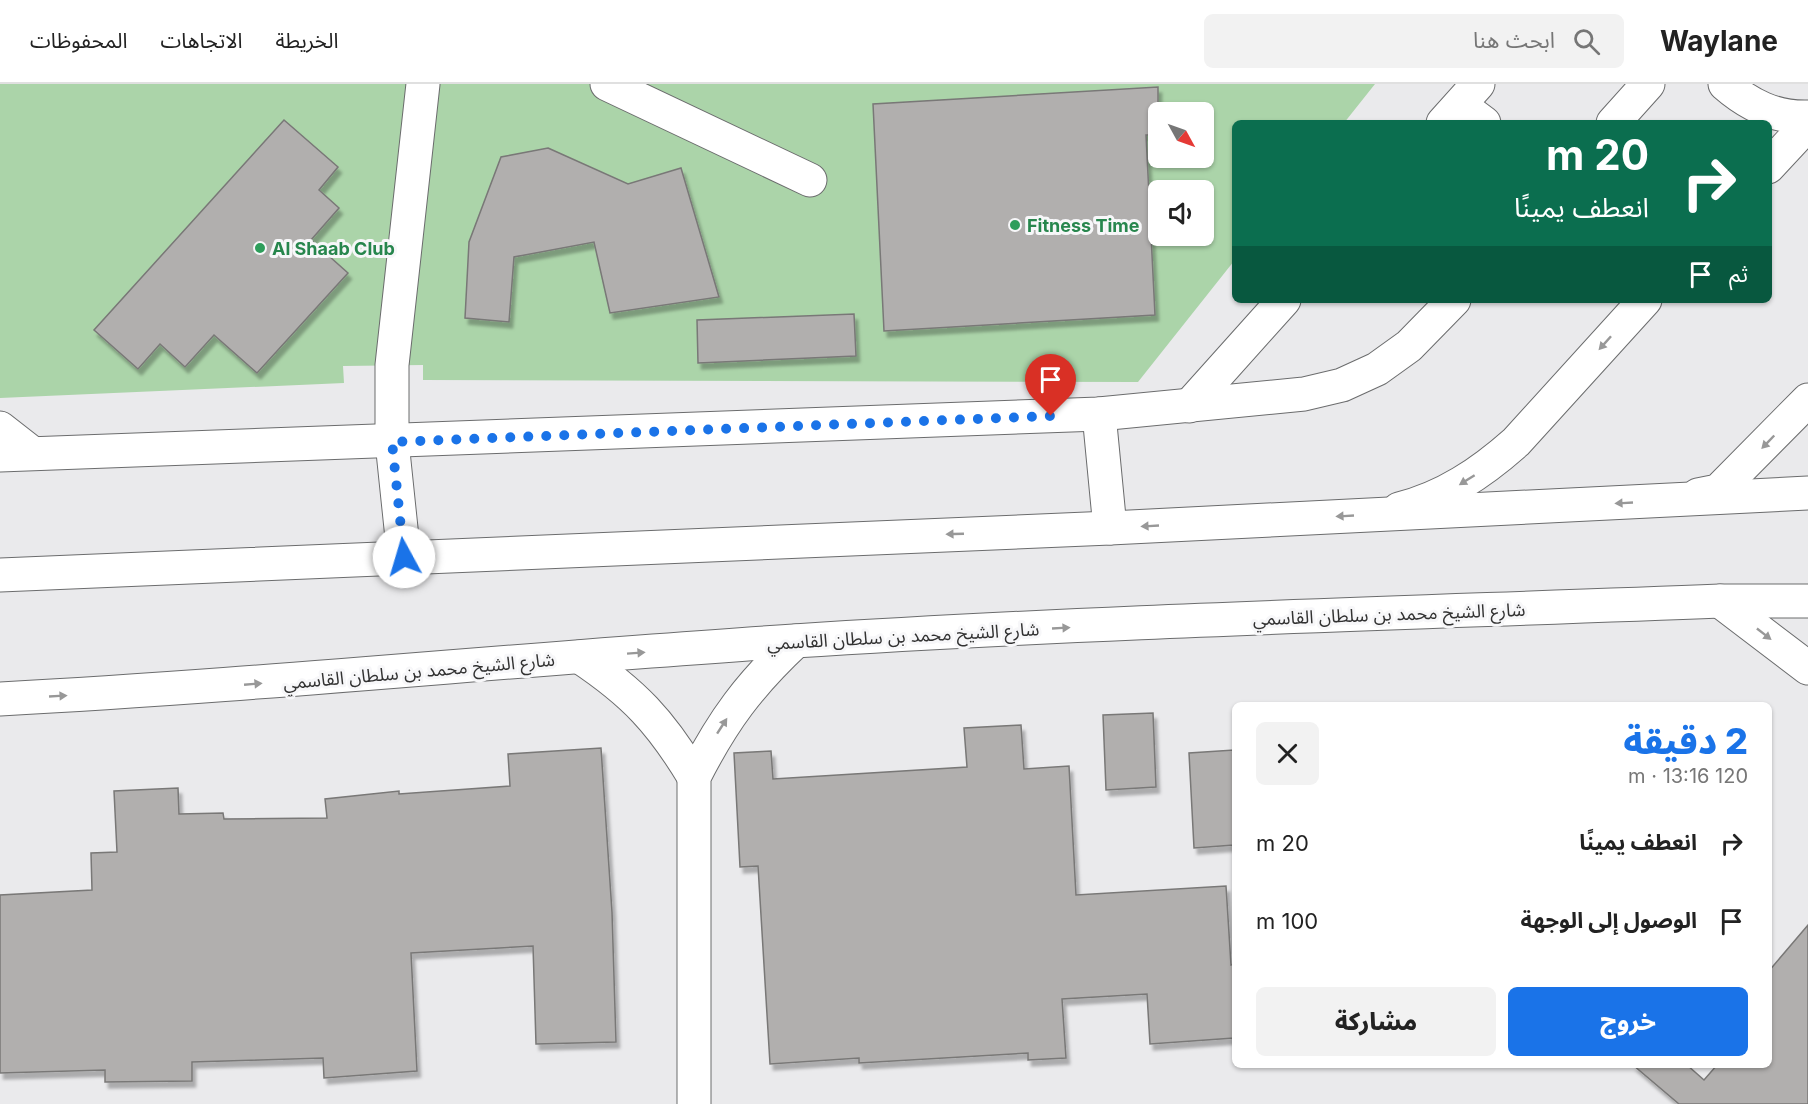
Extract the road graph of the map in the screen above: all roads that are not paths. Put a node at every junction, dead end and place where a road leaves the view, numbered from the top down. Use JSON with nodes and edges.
{"nodes":[{"id":1,"x":607,"y":84,"type":"edge"},
{"id":2,"x":1648,"y":84,"type":"edge"},
{"id":3,"x":1725,"y":84,"type":"edge"},
{"id":4,"x":427,"y":89,"type":"edge"},
{"id":5,"x":1808,"y":117,"type":"edge"},
{"id":6,"x":1616,"y":120,"type":"edge"},
{"id":7,"x":1808,"y":124,"type":"edge"},
{"id":8,"x":1772,"y":163,"type":"edge"},
{"id":9,"x":810,"y":180,"type":"dead end"},
{"id":10,"x":1281,"y":303,"type":"edge"},
{"id":11,"x":1451,"y":303,"type":"edge"},
{"id":12,"x":1642,"y":303,"type":"edge"},
{"id":13,"x":1808,"y":400,"type":"edge"},
{"id":14,"x":1189,"y":406,"type":"junction"},
{"id":15,"x":1099,"y":414,"type":"junction"},
{"id":16,"x":0,"y":428,"type":"edge"},
{"id":17,"x":392,"y":442,"type":"junction"},
{"id":18,"x":32,"y":453,"type":"junction"},
{"id":19,"x":0,"y":454,"type":"edge"},
{"id":20,"x":1808,"y":494,"type":"edge"},
{"id":21,"x":1668,"y":500,"type":"junction"},
{"id":22,"x":1377,"y":515,"type":"junction"},
{"id":23,"x":1110,"y":528,"type":"junction"},
{"id":24,"x":404,"y":557,"type":"junction"},
{"id":25,"x":0,"y":575,"type":"edge"},
{"id":26,"x":1720,"y":600,"type":"junction"},
{"id":27,"x":1808,"y":601,"type":"edge"},
{"id":28,"x":796,"y":641,"type":"junction"},
{"id":29,"x":579,"y":657,"type":"junction"},
{"id":30,"x":1808,"y":668,"type":"edge"},
{"id":31,"x":0,"y":699,"type":"edge"},
{"id":32,"x":694,"y":777,"type":"junction"},
{"id":33,"x":694,"y":1104,"type":"edge"}],
"edges":[{"from":1,"to":9,"type":"main road"},
{"from":2,"to":6,"type":"main road"},
{"from":3,"to":5,"type":"main road"},
{"from":4,"to":17,"type":"main road"},
{"from":7,"to":8,"type":"main road"},
{"from":10,"to":14,"type":"main road"},
{"from":11,"to":14,"type":"main road"},
{"from":12,"to":22,"type":"main road","one_way":true},
{"from":13,"to":21,"type":"main road","one_way":true},
{"from":14,"to":15,"type":"main road"},
{"from":15,"to":17,"type":"main road"},
{"from":15,"to":23,"type":"main road"},
{"from":16,"to":18,"type":"main road"},
{"from":17,"to":18,"type":"main road"},
{"from":17,"to":24,"type":"main road"},
{"from":18,"to":19,"type":"main road"},
{"from":20,"to":21,"type":"main road"},
{"from":21,"to":22,"type":"main road","one_way":true},
{"from":22,"to":23,"type":"main road","one_way":true},
{"from":23,"to":24,"type":"main road","one_way":true},
{"from":24,"to":25,"type":"main road"},
{"from":26,"to":27,"type":"main road","name":"شارع الشيخ محمد بن سلطان القاسمي"},
{"from":28,"to":26,"type":"main road","name":"شارع الشيخ محمد بن سلطان القاسمي","one_way":true},
{"from":26,"to":30,"type":"main road","one_way":true},
{"from":29,"to":28,"type":"main road","name":"شارع الشيخ محمد بن سلطان القاسمي","one_way":true},
{"from":32,"to":28,"type":"main road","one_way":true},
{"from":31,"to":29,"type":"main road","name":"شارع الشيخ محمد بن سلطان القاسمي","one_way":true},
{"from":29,"to":32,"type":"main road"},
{"from":32,"to":33,"type":"main road"}]}
